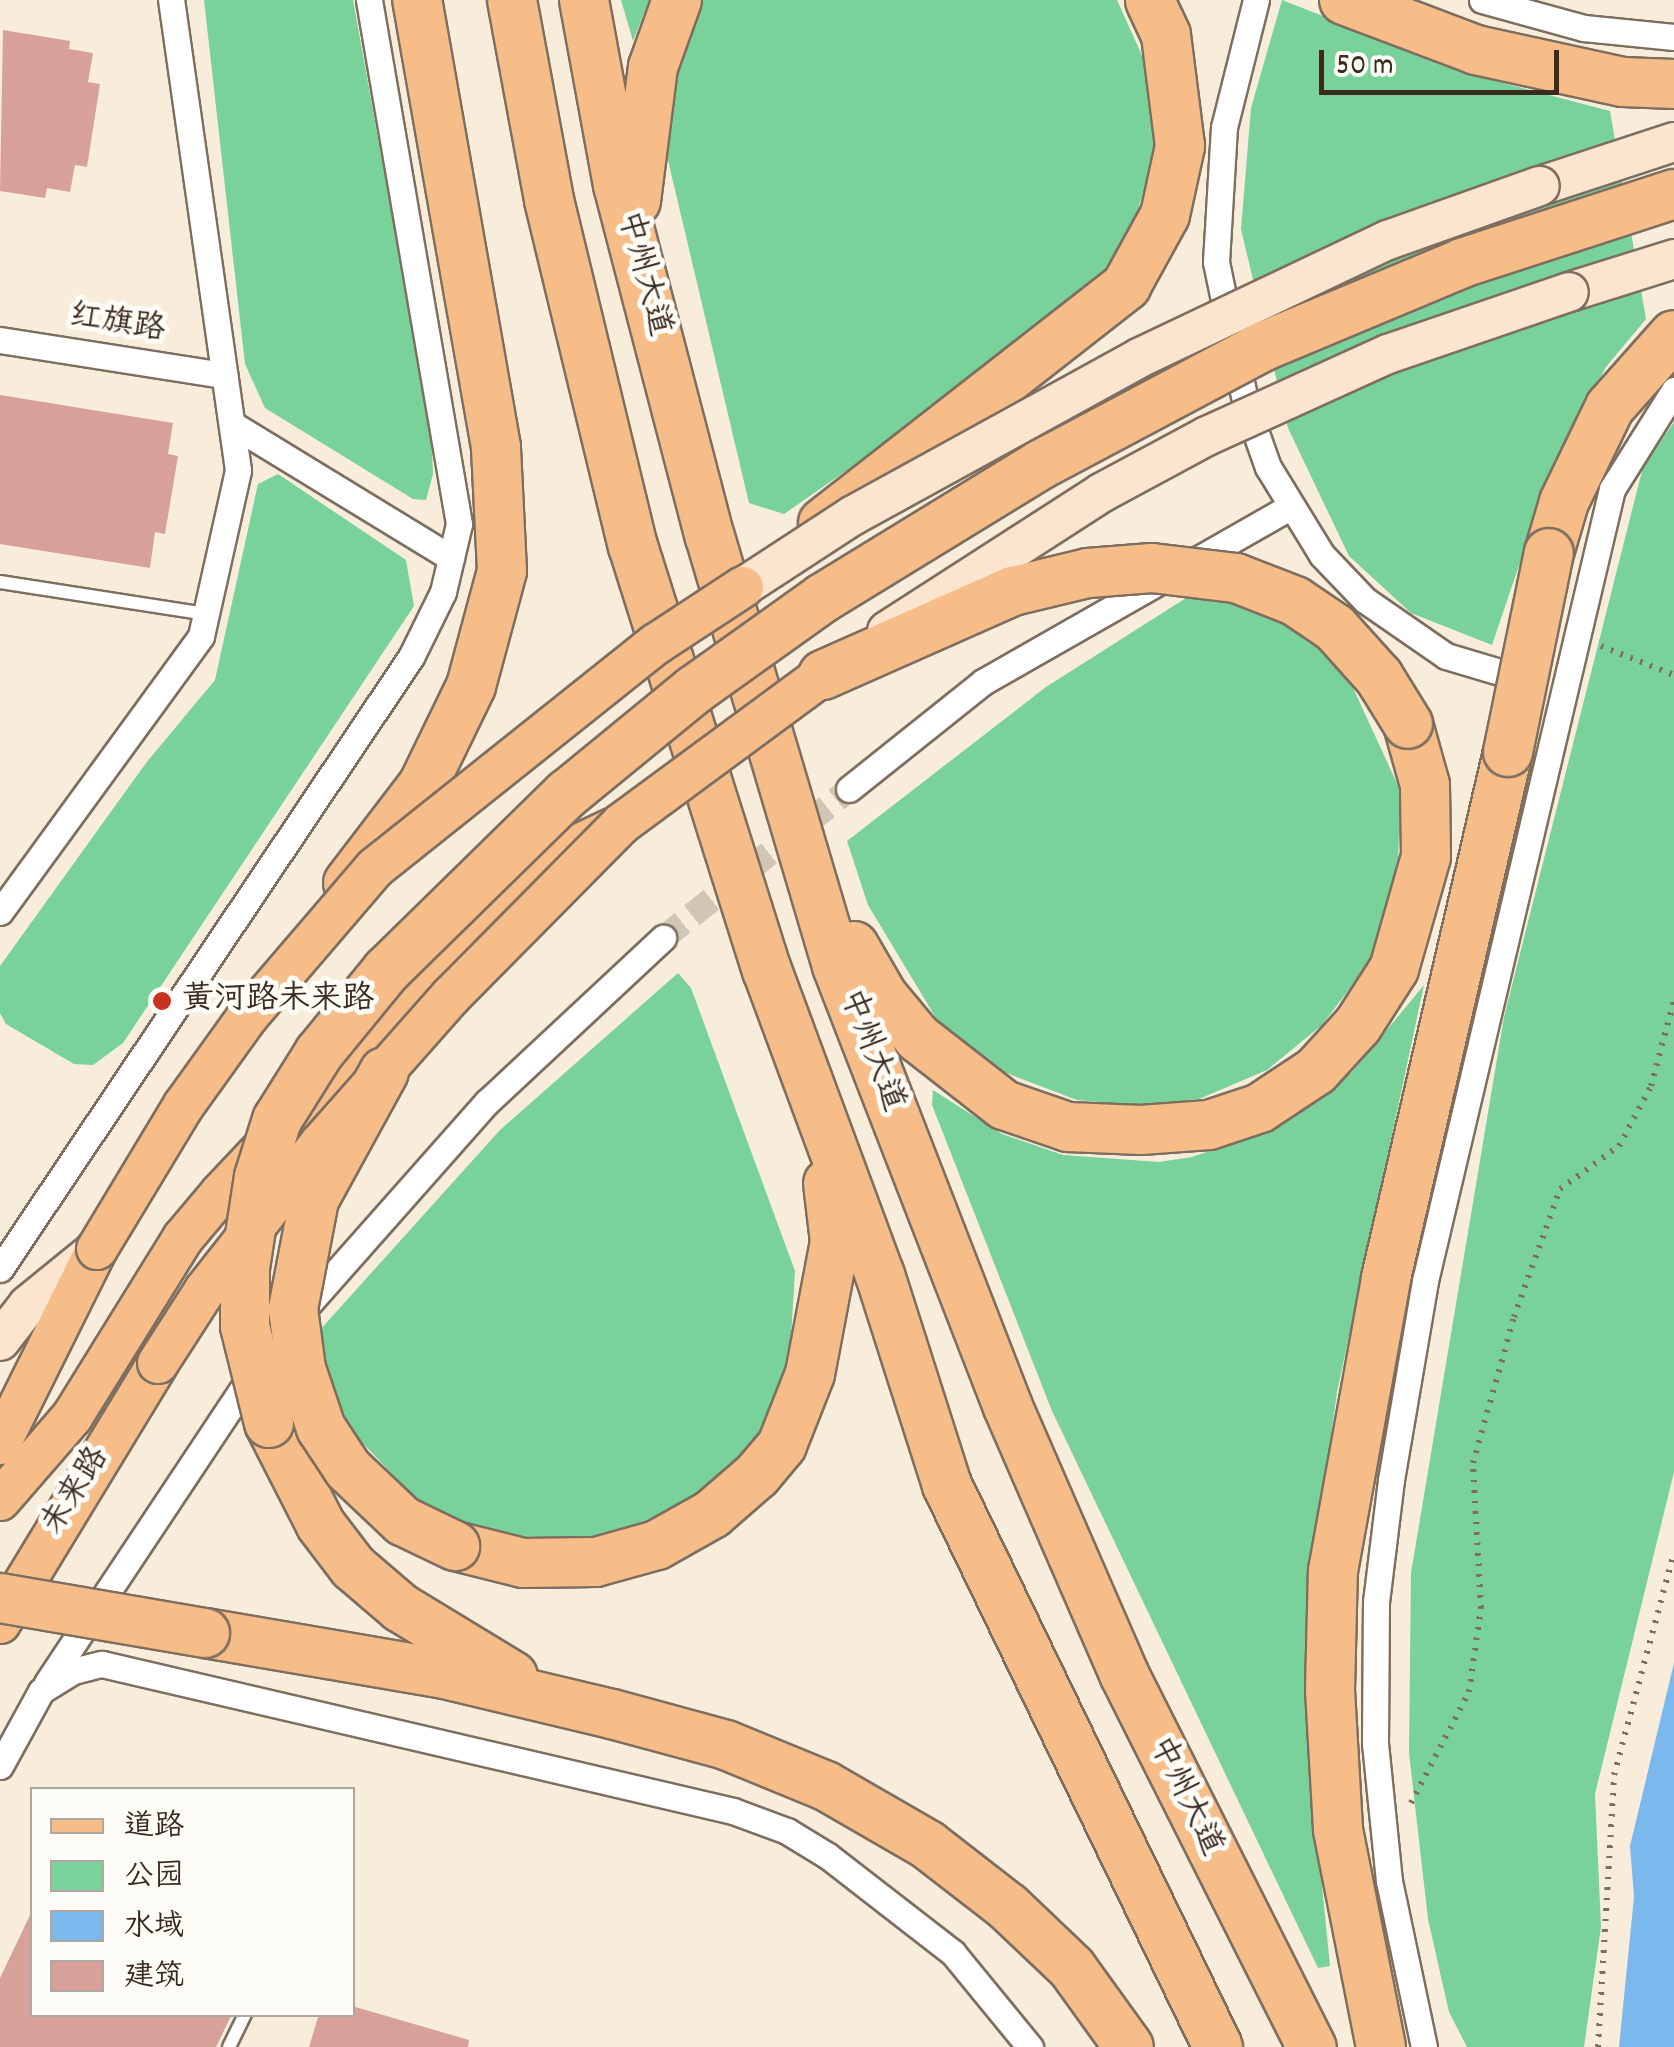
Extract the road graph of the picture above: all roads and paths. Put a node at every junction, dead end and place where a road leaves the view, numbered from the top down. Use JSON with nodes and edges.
{"nodes":[{"id":1,"x":171,"y":0,"type":"edge"},
{"id":2,"x":369,"y":0,"type":"edge"},
{"id":3,"x":417,"y":0,"type":"edge"},
{"id":4,"x":512,"y":0,"type":"edge"},
{"id":5,"x":584,"y":0,"type":"edge"},
{"id":6,"x":677,"y":0,"type":"edge"},
{"id":7,"x":1150,"y":0,"type":"edge"},
{"id":8,"x":1256,"y":0,"type":"edge"},
{"id":9,"x":1344,"y":0,"type":"edge"},
{"id":10,"x":1482,"y":0,"type":"edge"},
{"id":11,"x":1674,"y":38,"type":"edge"},
{"id":12,"x":1674,"y":84,"type":"edge"},
{"id":13,"x":1674,"y":142,"type":"edge"},
{"id":14,"x":1674,"y":194,"type":"edge"},
{"id":15,"x":634,"y":244,"type":"junction"},
{"id":16,"x":1674,"y":259,"type":"edge"},
{"id":17,"x":1674,"y":335,"type":"edge"},
{"id":18,"x":0,"y":340,"type":"edge"},
{"id":19,"x":224,"y":375,"type":"junction"},
{"id":20,"x":1674,"y":390,"type":"edge"},
{"id":21,"x":235,"y":426,"type":"junction"},
{"id":22,"x":1290,"y":507,"type":"junction"},
{"id":23,"x":451,"y":558,"type":"junction"},
{"id":24,"x":0,"y":582,"type":"edge"},
{"id":25,"x":743,"y":587,"type":"junction"},
{"id":26,"x":206,"y":614,"type":"junction"},
{"id":27,"x":1576,"y":636,"type":"junction"},
{"id":28,"x":824,"y":674,"type":"junction"},
{"id":29,"x":1674,"y":676,"type":"edge"},
{"id":30,"x":1563,"y":688,"type":"junction"},
{"id":31,"x":849,"y":790,"type":"tunnel mouth"},
{"id":32,"x":622,"y":824,"type":"junction"},
{"id":33,"x":808,"y":868,"type":"junction"},
{"id":34,"x":0,"y":912,"type":"edge"},
{"id":35,"x":664,"y":938,"type":"tunnel mouth"},
{"id":36,"x":1674,"y":1000,"type":"edge"},
{"id":37,"x":248,"y":1016,"type":"junction"},
{"id":38,"x":384,"y":1072,"type":"junction"},
{"id":39,"x":819,"y":1110,"type":"junction"},
{"id":40,"x":97,"y":1249,"type":"junction"},
{"id":41,"x":0,"y":1269,"type":"edge"},
{"id":42,"x":0,"y":1341,"type":"edge"},
{"id":43,"x":0,"y":1444,"type":"edge"},
{"id":44,"x":0,"y":1500,"type":"edge"},
{"id":45,"x":1674,"y":1552,"type":"edge"},
{"id":46,"x":0,"y":1598,"type":"edge"},
{"id":47,"x":0,"y":1623,"type":"edge"},
{"id":48,"x":41,"y":1691,"type":"junction"},
{"id":49,"x":577,"y":1706,"type":"junction"},
{"id":50,"x":0,"y":1766,"type":"edge"},
{"id":51,"x":1409,"y":1806,"type":"dead end"},
{"id":52,"x":244,"y":2017,"type":"edge"},
{"id":53,"x":229,"y":2047,"type":"edge"},
{"id":54,"x":1030,"y":2047,"type":"edge"},
{"id":55,"x":1129,"y":2047,"type":"edge"},
{"id":56,"x":1218,"y":2047,"type":"edge"},
{"id":57,"x":1312,"y":2047,"type":"edge"},
{"id":58,"x":1381,"y":2047,"type":"edge"},
{"id":59,"x":1424,"y":2047,"type":"edge"},
{"id":60,"x":1598,"y":2047,"type":"edge"}],
"edges":[{"from":1,"to":19,"type":"street"},
{"from":2,"to":23,"type":"street"},
{"from":3,"to":37,"type":"highway","bridge":true},
{"from":4,"to":39,"type":"highway","name":"中州大道"},
{"from":5,"to":15,"type":"highway","name":"中州大道"},
{"from":6,"to":15,"type":"highway"},
{"from":7,"to":25,"type":"highway","bridge":true},
{"from":8,"to":22,"type":"street"},
{"from":9,"to":12,"type":"highway"},
{"from":10,"to":11,"type":"street"},
{"from":13,"to":25,"type":"main road","bridge":true},
{"from":14,"to":49,"type":"highway","bridge":true},
{"from":15,"to":33,"type":"highway","name":"中州大道"},
{"from":16,"to":28,"type":"main road","bridge":true},
{"from":17,"to":58,"type":"highway","bridge":true},
{"from":18,"to":19,"type":"street","name":"红旗路"},
{"from":19,"to":21,"type":"street"},
{"from":20,"to":27,"type":"street"},
{"from":21,"to":23,"type":"street"},
{"from":21,"to":26,"type":"street"},
{"from":22,"to":30,"type":"street"},
{"from":22,"to":31,"type":"street"},
{"from":23,"to":41,"type":"street"},
{"from":24,"to":26,"type":"lane"},
{"from":25,"to":37,"type":"main road","bridge":true},
{"from":26,"to":34,"type":"street"},
{"from":27,"to":29,"type":"path"},
{"from":27,"to":30,"type":"street"},
{"from":28,"to":32,"type":"main road","bridge":true},
{"from":28,"to":33,"type":"highway","bridge":true},
{"from":30,"to":59,"type":"street"},
{"from":32,"to":38,"type":"main road","name":"未来路","bridge":true},
{"from":32,"to":44,"type":"main road","bridge":true},
{"from":33,"to":57,"type":"highway","name":"中州大道"},
{"from":35,"to":48,"type":"street"},
{"from":36,"to":51,"type":"path"},
{"from":37,"to":40,"type":"main road","bridge":true},
{"from":38,"to":39,"type":"highway","bridge":true},
{"from":38,"to":47,"type":"main road","name":"未来路","bridge":true},
{"from":39,"to":56,"type":"highway","name":"中州大道"},
{"from":40,"to":42,"type":"main road"},
{"from":40,"to":43,"type":"main road"},
{"from":45,"to":60,"type":"path"},
{"from":46,"to":49,"type":"highway","bridge":true},
{"from":48,"to":50,"type":"street"},
{"from":48,"to":54,"type":"street"},
{"from":49,"to":55,"type":"highway"},
{"from":52,"to":53,"type":"lane"}]}
